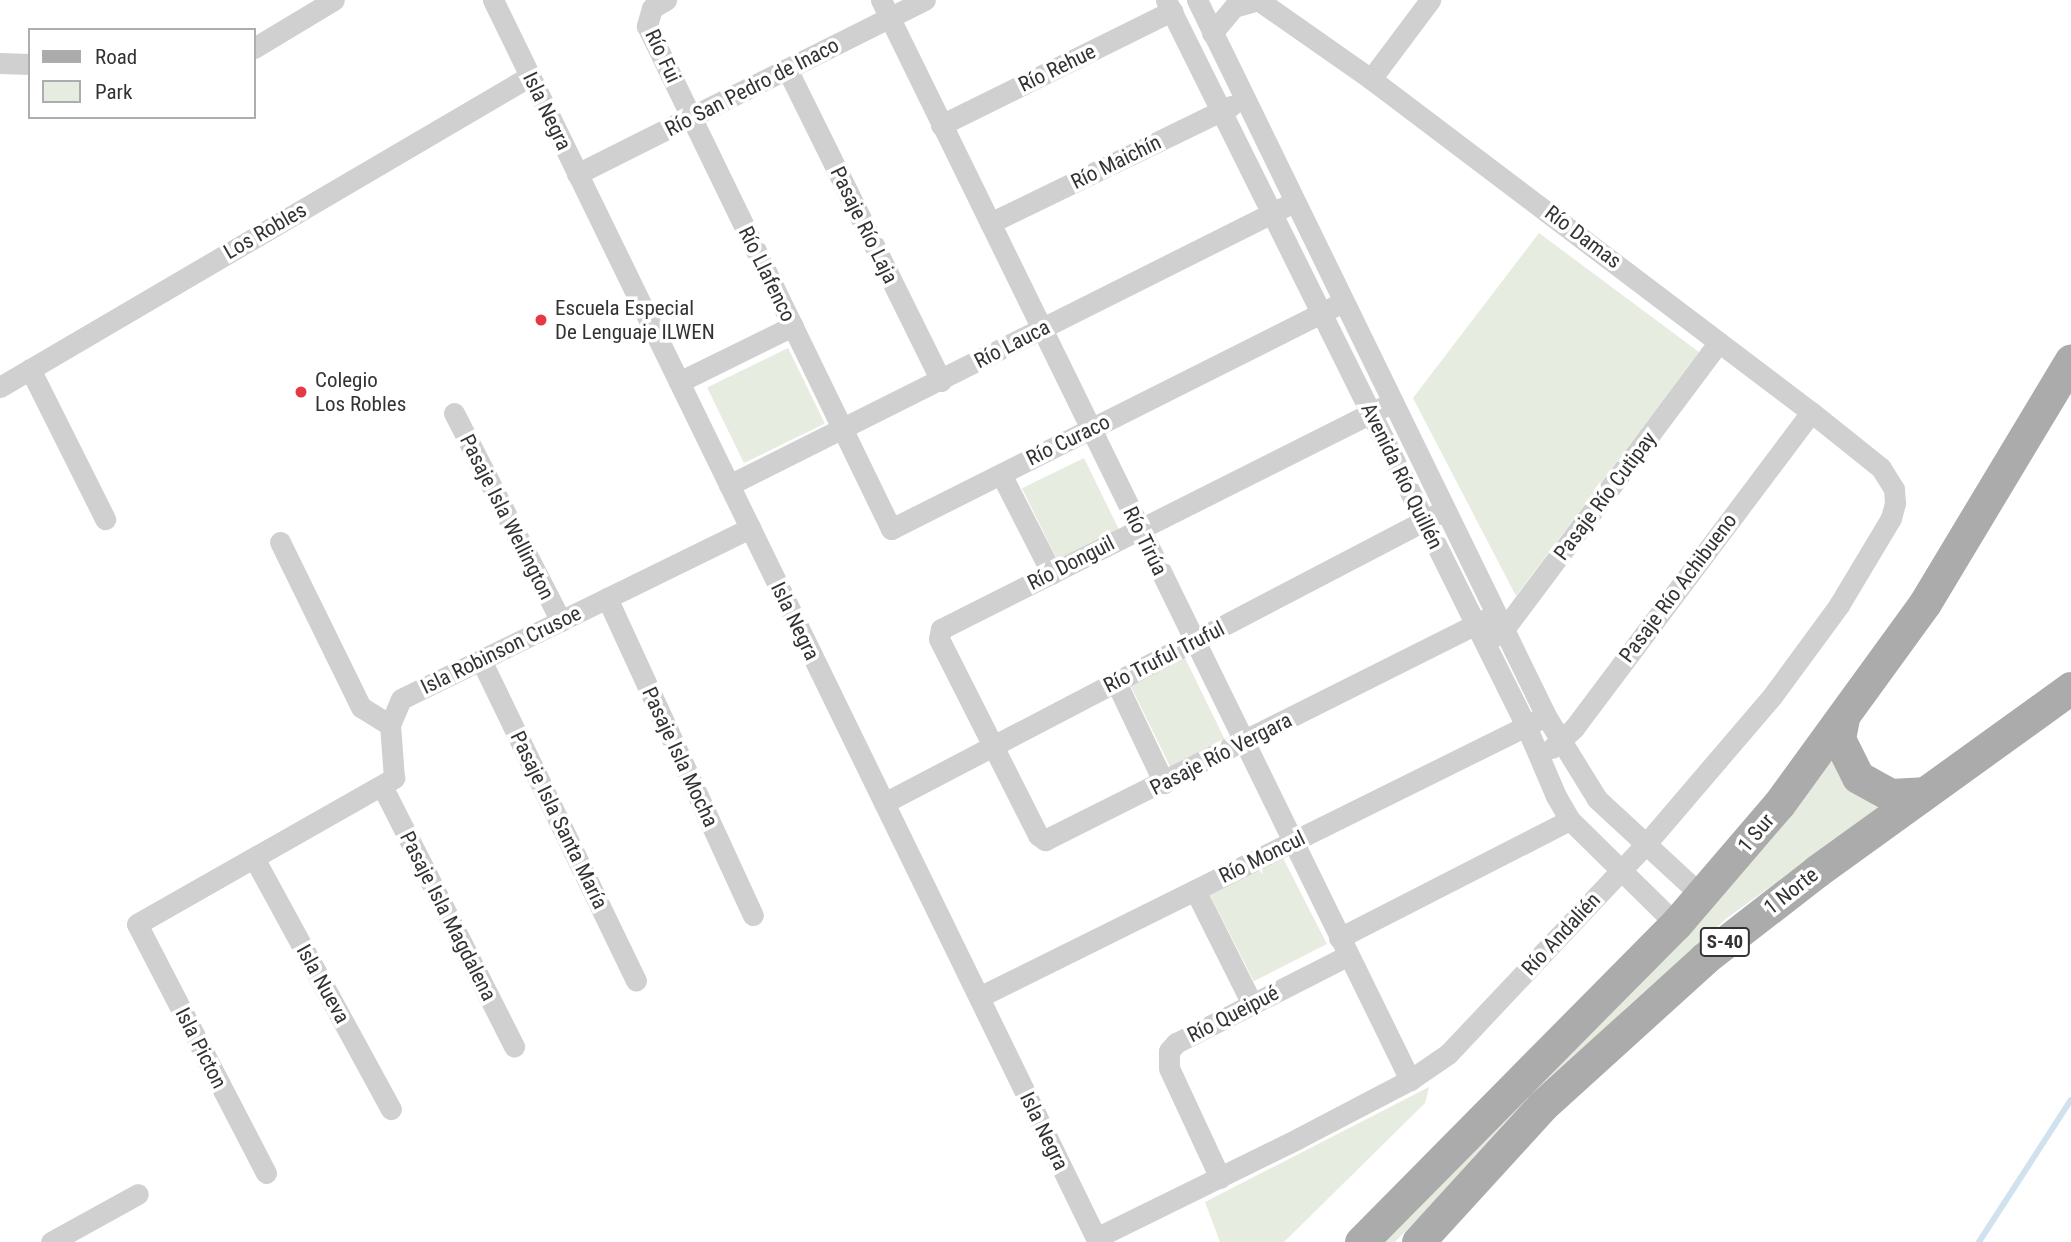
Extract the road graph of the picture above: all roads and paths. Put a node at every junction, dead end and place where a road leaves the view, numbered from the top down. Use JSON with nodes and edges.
{"nodes":[{"id":1,"x":334,"y":0,"type":"edge"},
{"id":2,"x":493,"y":0,"type":"edge"},
{"id":3,"x":666,"y":0,"type":"edge"},
{"id":4,"x":925,"y":0,"type":"edge"},
{"id":5,"x":1197,"y":0,"type":"edge"},
{"id":6,"x":1258,"y":0,"type":"edge"},
{"id":7,"x":1430,"y":0,"type":"edge"},
{"id":8,"x":1169,"y":6,"type":"edge"},
{"id":9,"x":886,"y":9,"type":"edge"},
{"id":10,"x":1212,"y":33,"type":"junction"},
{"id":11,"x":256,"y":47,"type":"edge"},
{"id":12,"x":0,"y":63,"type":"edge"},
{"id":13,"x":28,"y":64,"type":"edge"},
{"id":14,"x":787,"y":69,"type":"junction"},
{"id":15,"x":530,"y":76,"type":"junction"},
{"id":16,"x":1371,"y":79,"type":"junction"},
{"id":17,"x":1242,"y":100,"type":"junction"},
{"id":18,"x":1221,"y":111,"type":"junction"},
{"id":19,"x":692,"y":118,"type":"junction"},
{"id":20,"x":941,"y":125,"type":"junction"},
{"id":21,"x":578,"y":174,"type":"junction"},
{"id":22,"x":1293,"y":202,"type":"junction"},
{"id":23,"x":1272,"y":214,"type":"junction"},
{"id":24,"x":990,"y":223,"type":"junction"},
{"id":25,"x":1343,"y":302,"type":"junction"},
{"id":26,"x":1322,"y":313,"type":"junction"},
{"id":27,"x":793,"y":326,"type":"junction"},
{"id":28,"x":1041,"y":329,"type":"junction"},
{"id":29,"x":1719,"y":342,"type":"junction"},
{"id":30,"x":2071,"y":360,"type":"edge"},
{"id":31,"x":30,"y":369,"type":"junction"},
{"id":32,"x":941,"y":381,"type":"junction"},
{"id":33,"x":679,"y":382,"type":"junction"},
{"id":34,"x":0,"y":387,"type":"edge"},
{"id":35,"x":1392,"y":402,"type":"junction"},
{"id":36,"x":454,"y":412,"type":"dead end"},
{"id":37,"x":1371,"y":412,"type":"junction"},
{"id":38,"x":1811,"y":412,"type":"junction"},
{"id":39,"x":842,"y":429,"type":"junction"},
{"id":40,"x":1090,"y":429,"type":"junction"},
{"id":41,"x":1001,"y":474,"type":"junction"},
{"id":42,"x":729,"y":485,"type":"junction"},
{"id":43,"x":1894,"y":489,"type":"joint"},
{"id":44,"x":1443,"y":511,"type":"junction"},
{"id":45,"x":105,"y":519,"type":"dead end"},
{"id":46,"x":1424,"y":521,"type":"junction"},
{"id":47,"x":750,"y":528,"type":"junction"},
{"id":48,"x":1139,"y":529,"type":"junction"},
{"id":49,"x":280,"y":542,"type":"dead end"},
{"id":50,"x":1052,"y":574,"type":"junction"},
{"id":51,"x":607,"y":598,"type":"junction"},
{"id":52,"x":561,"y":621,"type":"junction"},
{"id":53,"x":1489,"y":628,"type":"junction"},
{"id":54,"x":1194,"y":641,"type":"junction"},
{"id":55,"x":481,"y":660,"type":"junction"},
{"id":56,"x":1116,"y":682,"type":"junction"},
{"id":57,"x":2071,"y":688,"type":"edge"},
{"id":58,"x":1546,"y":716,"type":"junction"},
{"id":59,"x":1843,"y":718,"type":"junction"},
{"id":60,"x":390,"y":725,"type":"junction"},
{"id":61,"x":1526,"y":726,"type":"junction"},
{"id":62,"x":1561,"y":742,"type":"junction"},
{"id":63,"x":1244,"y":743,"type":"junction"},
{"id":64,"x":991,"y":746,"type":"junction"},
{"id":65,"x":1538,"y":758,"type":"junction"},
{"id":66,"x":1164,"y":783,"type":"junction"},
{"id":67,"x":382,"y":786,"type":"junction"},
{"id":68,"x":1923,"y":793,"type":"junction"},
{"id":69,"x":884,"y":803,"type":"junction"},
{"id":70,"x":1570,"y":820,"type":"junction"},
{"id":71,"x":1292,"y":842,"type":"junction"},
{"id":72,"x":1645,"y":845,"type":"junction"},
{"id":73,"x":254,"y":858,"type":"junction"},
{"id":74,"x":1620,"y":872,"type":"junction"},
{"id":75,"x":1195,"y":890,"type":"junction"},
{"id":76,"x":1701,"y":895,"type":"junction"},
{"id":77,"x":753,"y":915,"type":"dead end"},
{"id":78,"x":1676,"y":923,"type":"junction"},
{"id":79,"x":1343,"y":947,"type":"junction"},
{"id":80,"x":636,"y":981,"type":"dead end"},
{"id":81,"x":979,"y":997,"type":"junction"},
{"id":82,"x":1252,"y":1004,"type":"junction"},
{"id":83,"x":514,"y":1046,"type":"dead end"},
{"id":84,"x":1410,"y":1080,"type":"junction"},
{"id":85,"x":391,"y":1109,"type":"dead end"},
{"id":86,"x":266,"y":1173,"type":"dead end"},
{"id":87,"x":1220,"y":1178,"type":"junction"},
{"id":88,"x":138,"y":1194,"type":"dead end"},
{"id":89,"x":1097,"y":1240,"type":"edge"},
{"id":90,"x":51,"y":1242,"type":"edge"},
{"id":91,"x":1361,"y":1242,"type":"edge"},
{"id":92,"x":1418,"y":1242,"type":"edge"}],
"edges":[{"from":1,"to":11,"type":"street"},
{"from":2,"to":15,"type":"street","name":"Isla Negra"},
{"from":3,"to":19,"type":"street","name":"Río Fui"},
{"from":4,"to":9,"type":"street","name":"Río San Pedro de Inaco"},
{"from":5,"to":10,"type":"street","name":"Avenida Río Quillén"},
{"from":6,"to":10,"type":"street"},
{"from":6,"to":16,"type":"street","name":"Río Damas"},
{"from":7,"to":16,"type":"street"},
{"from":8,"to":18,"type":"street","name":"Avenida Río Quillén"},
{"from":8,"to":20,"type":"street","name":"Río Rehue"},
{"from":9,"to":14,"type":"street","name":"Río San Pedro de Inaco"},
{"from":9,"to":20,"type":"street","name":"Río Tirúa"},
{"from":10,"to":17,"type":"street","name":"Avenida Río Quillén"},
{"from":12,"to":13,"type":"street"},
{"from":14,"to":19,"type":"street","name":"Río San Pedro de Inaco"},
{"from":14,"to":32,"type":"street","name":"Pasaje Río Laja"},
{"from":15,"to":21,"type":"street","name":"Isla Negra"},
{"from":15,"to":31,"type":"street","name":"Los Robles"},
{"from":16,"to":29,"type":"street","name":"Río Damas"},
{"from":17,"to":18,"type":"street","name":"Río Maichín"},
{"from":17,"to":22,"type":"street","name":"Avenida Río Quillén"},
{"from":18,"to":23,"type":"street","name":"Avenida Río Quillén"},
{"from":18,"to":24,"type":"street","name":"Río Maichín"},
{"from":19,"to":21,"type":"street","name":"Río San Pedro de Inaco"},
{"from":19,"to":27,"type":"street","name":"Río Llafenco"},
{"from":20,"to":24,"type":"street","name":"Río Tirúa"},
{"from":21,"to":33,"type":"street","name":"Isla Negra"},
{"from":22,"to":23,"type":"street","name":"Río Lauca"},
{"from":22,"to":25,"type":"street","name":"Avenida Río Quillén"},
{"from":23,"to":26,"type":"street","name":"Avenida Río Quillén"},
{"from":23,"to":28,"type":"street","name":"Río Lauca"},
{"from":24,"to":28,"type":"street","name":"Río Tirúa"},
{"from":25,"to":26,"type":"street","name":"Río Curaco"},
{"from":25,"to":35,"type":"street","name":"Avenida Río Quillén"},
{"from":26,"to":37,"type":"street","name":"Avenida Río Quillén"},
{"from":26,"to":40,"type":"street","name":"Río Curaco"},
{"from":27,"to":33,"type":"street"},
{"from":27,"to":39,"type":"street","name":"Río Llafenco"},
{"from":28,"to":32,"type":"street","name":"Río Lauca"},
{"from":28,"to":40,"type":"street","name":"Río Tirúa"},
{"from":29,"to":38,"type":"street","name":"Río Damas"},
{"from":29,"to":53,"type":"street","name":"Pasaje Río Cutipay"},
{"from":30,"to":59,"type":"main road","name":"1 Sur","number":"S-40"},
{"from":31,"to":34,"type":"street","name":"Los Robles"},
{"from":31,"to":45,"type":"street"},
{"from":32,"to":39,"type":"street","name":"Río Lauca"},
{"from":33,"to":42,"type":"street","name":"Isla Negra"},
{"from":35,"to":37,"type":"street","name":"Río Donguil"},
{"from":35,"to":44,"type":"street","name":"Avenida Río Quillén"},
{"from":36,"to":52,"type":"street","name":"Pasaje Isla Wellington"},
{"from":37,"to":46,"type":"street","name":"Avenida Río Quillén"},
{"from":37,"to":48,"type":"street","name":"Río Donguil"},
{"from":38,"to":43,"type":"street","name":"Río Damas"},
{"from":38,"to":62,"type":"street","name":"Pasaje Río Achibueno"},
{"from":39,"to":41,"type":"street","name":"Río Curaco"},
{"from":39,"to":42,"type":"street","name":"Río Lauca"},
{"from":40,"to":41,"type":"street","name":"Río Curaco"},
{"from":40,"to":48,"type":"street","name":"Río Tirúa"},
{"from":41,"to":50,"type":"street"},
{"from":42,"to":47,"type":"street","name":"Isla Negra"},
{"from":43,"to":72,"type":"street","name":"Río Andalién"},
{"from":44,"to":46,"type":"street","name":"Río Truful Truful"},
{"from":44,"to":53,"type":"street","name":"Avenida Río Quillén"},
{"from":46,"to":53,"type":"street","name":"Avenida Río Quillén"},
{"from":46,"to":54,"type":"street","name":"Río Truful Truful"},
{"from":47,"to":51,"type":"street","name":"Isla Robinson Crusoe"},
{"from":47,"to":69,"type":"street","name":"Isla Negra"},
{"from":48,"to":50,"type":"street","name":"Río Donguil"},
{"from":48,"to":54,"type":"street","name":"Río Tirúa"},
{"from":49,"to":60,"type":"street"},
{"from":50,"to":64,"type":"street","name":"Río Donguil"},
{"from":51,"to":52,"type":"street","name":"Isla Robinson Crusoe"},
{"from":51,"to":77,"type":"street","name":"Pasaje Isla Mocha"},
{"from":52,"to":55,"type":"street","name":"Isla Robinson Crusoe"},
{"from":53,"to":58,"type":"street","name":"Avenida Río Quillén"},
{"from":53,"to":61,"type":"street","name":"Avenida Río Quillén"},
{"from":53,"to":63,"type":"street","name":"Pasaje Río Vergara"},
{"from":54,"to":56,"type":"street","name":"Río Truful Truful"},
{"from":54,"to":63,"type":"street","name":"Río Tirúa"},
{"from":55,"to":60,"type":"street","name":"Isla Robinson Crusoe"},
{"from":55,"to":80,"type":"street","name":"Pasaje Isla Santa María"},
{"from":56,"to":64,"type":"street","name":"Río Truful Truful"},
{"from":56,"to":66,"type":"street"},
{"from":57,"to":68,"type":"main road","name":"1 Norte","number":"S-40"},
{"from":58,"to":61,"type":"street","name":"Río Moncul"},
{"from":58,"to":62,"type":"street","name":"Avenida Río Quillén"},
{"from":59,"to":68,"type":"main road"},
{"from":59,"to":76,"type":"main road","name":"1 Sur","number":"S-40"},
{"from":60,"to":67,"type":"street"},
{"from":61,"to":65,"type":"street","name":"Avenida Río Quillén"},
{"from":61,"to":71,"type":"street","name":"Río Moncul"},
{"from":62,"to":65,"type":"street","name":"Pasaje Río Achibueno"},
{"from":62,"to":72,"type":"street","name":"Avenida Río Quillén"},
{"from":63,"to":66,"type":"street","name":"Pasaje Río Vergara"},
{"from":63,"to":71,"type":"street","name":"Río Tirúa"},
{"from":64,"to":66,"type":"street","name":"Pasaje Río Vergara"},
{"from":64,"to":69,"type":"street","name":"Río Truful Truful"},
{"from":65,"to":70,"type":"street","name":"Avenida Río Quillén"},
{"from":67,"to":73,"type":"street"},
{"from":67,"to":83,"type":"street","name":"Pasaje Isla Magdalena"},
{"from":68,"to":92,"type":"main road","name":"1 Norte","number":"S-40"},
{"from":69,"to":81,"type":"street","name":"Isla Negra"},
{"from":70,"to":74,"type":"street","name":"Avenida Río Quillén"},
{"from":70,"to":79,"type":"street","name":"Río Queipué"},
{"from":71,"to":75,"type":"street","name":"Río Moncul"},
{"from":71,"to":79,"type":"street","name":"Río Tirúa"},
{"from":72,"to":74,"type":"street","name":"Río Andalién"},
{"from":72,"to":76,"type":"street","name":"Avenida Río Quillén"},
{"from":73,"to":85,"type":"street","name":"Isla Nueva"},
{"from":73,"to":86,"type":"street","name":"Isla Picton"},
{"from":74,"to":78,"type":"street","name":"Avenida Río Quillén"},
{"from":74,"to":84,"type":"street","name":"Río Andalién"},
{"from":75,"to":81,"type":"street","name":"Río Moncul"},
{"from":75,"to":82,"type":"street"},
{"from":76,"to":78,"type":"main road","name":"1 Sur","number":"S-40"},
{"from":78,"to":91,"type":"main road","name":"1 Sur","number":"S-40"},
{"from":79,"to":82,"type":"street","name":"Río Queipué"},
{"from":79,"to":84,"type":"street","name":"Río Tirúa"},
{"from":81,"to":89,"type":"street","name":"Isla Negra"},
{"from":82,"to":87,"type":"street","name":"Río Queipué"},
{"from":84,"to":87,"type":"street","name":"Río Andalién"},
{"from":87,"to":89,"type":"street","name":"Río Andalién"},
{"from":88,"to":90,"type":"street"}]}
